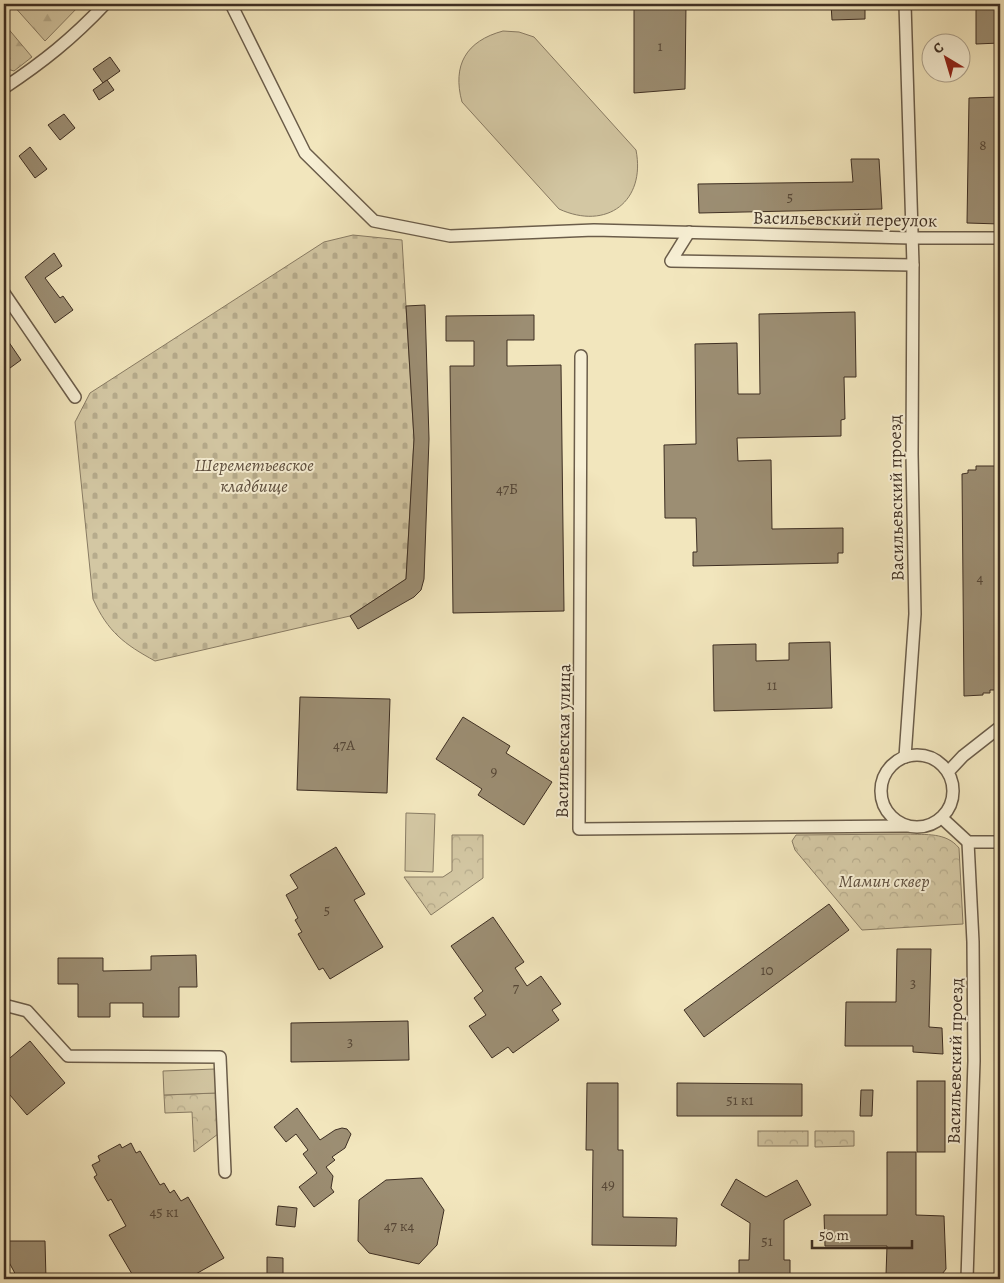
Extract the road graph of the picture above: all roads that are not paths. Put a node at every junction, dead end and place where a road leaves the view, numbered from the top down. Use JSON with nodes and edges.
{"nodes":[{"id":1,"x":105,"y":4,"type":"edge"},
{"id":2,"x":231,"y":4,"type":"edge"},
{"id":3,"x":905,"y":4,"type":"edge"},
{"id":4,"x":4,"y":88,"type":"edge"},
{"id":5,"x":689,"y":232,"type":"junction"},
{"id":6,"x":912,"y":238,"type":"junction"},
{"id":7,"x":1000,"y":238,"type":"edge"},
{"id":8,"x":913,"y":265,"type":"junction"},
{"id":9,"x":4,"y":293,"type":"edge"},
{"id":10,"x":581,"y":356,"type":"dead end"},
{"id":11,"x":75,"y":397,"type":"dead end"},
{"id":12,"x":1000,"y":727,"type":"edge"},
{"id":13,"x":905,"y":757,"type":"junction"},
{"id":14,"x":948,"y":772,"type":"junction"},
{"id":15,"x":942,"y":818,"type":"junction"},
{"id":16,"x":907,"y":826,"type":"junction"},
{"id":17,"x":968,"y":842,"type":"junction"},
{"id":18,"x":1000,"y":842,"type":"edge"},
{"id":19,"x":4,"y":1006,"type":"edge"},
{"id":20,"x":224,"y":1172,"type":"dead end"},
{"id":21,"x":966,"y":1279,"type":"edge"}],
"edges":[{"from":1,"to":4,"type":"street"},
{"from":2,"to":5,"type":"street","name":"Васильевский переулок"},
{"from":3,"to":6,"type":"street","name":"Васильевский проезд"},
{"from":5,"to":6,"type":"street","name":"Васильевский переулок"},
{"from":5,"to":8,"type":"street"},
{"from":6,"to":7,"type":"street","name":"Васильевский переулок"},
{"from":6,"to":8,"type":"street","name":"Васильевский проезд"},
{"from":8,"to":13,"type":"street","name":"Васильевский проезд"},
{"from":9,"to":11,"type":"street"},
{"from":10,"to":16,"type":"street","name":"Васильевская улица"},
{"from":12,"to":14,"type":"street"},
{"from":13,"to":14,"type":"street"},
{"from":13,"to":16,"type":"street"},
{"from":14,"to":15,"type":"street"},
{"from":15,"to":16,"type":"street"},
{"from":15,"to":17,"type":"street"},
{"from":17,"to":18,"type":"street"},
{"from":17,"to":21,"type":"street","name":"Васильевский проезд"},
{"from":19,"to":20,"type":"street"}]}
